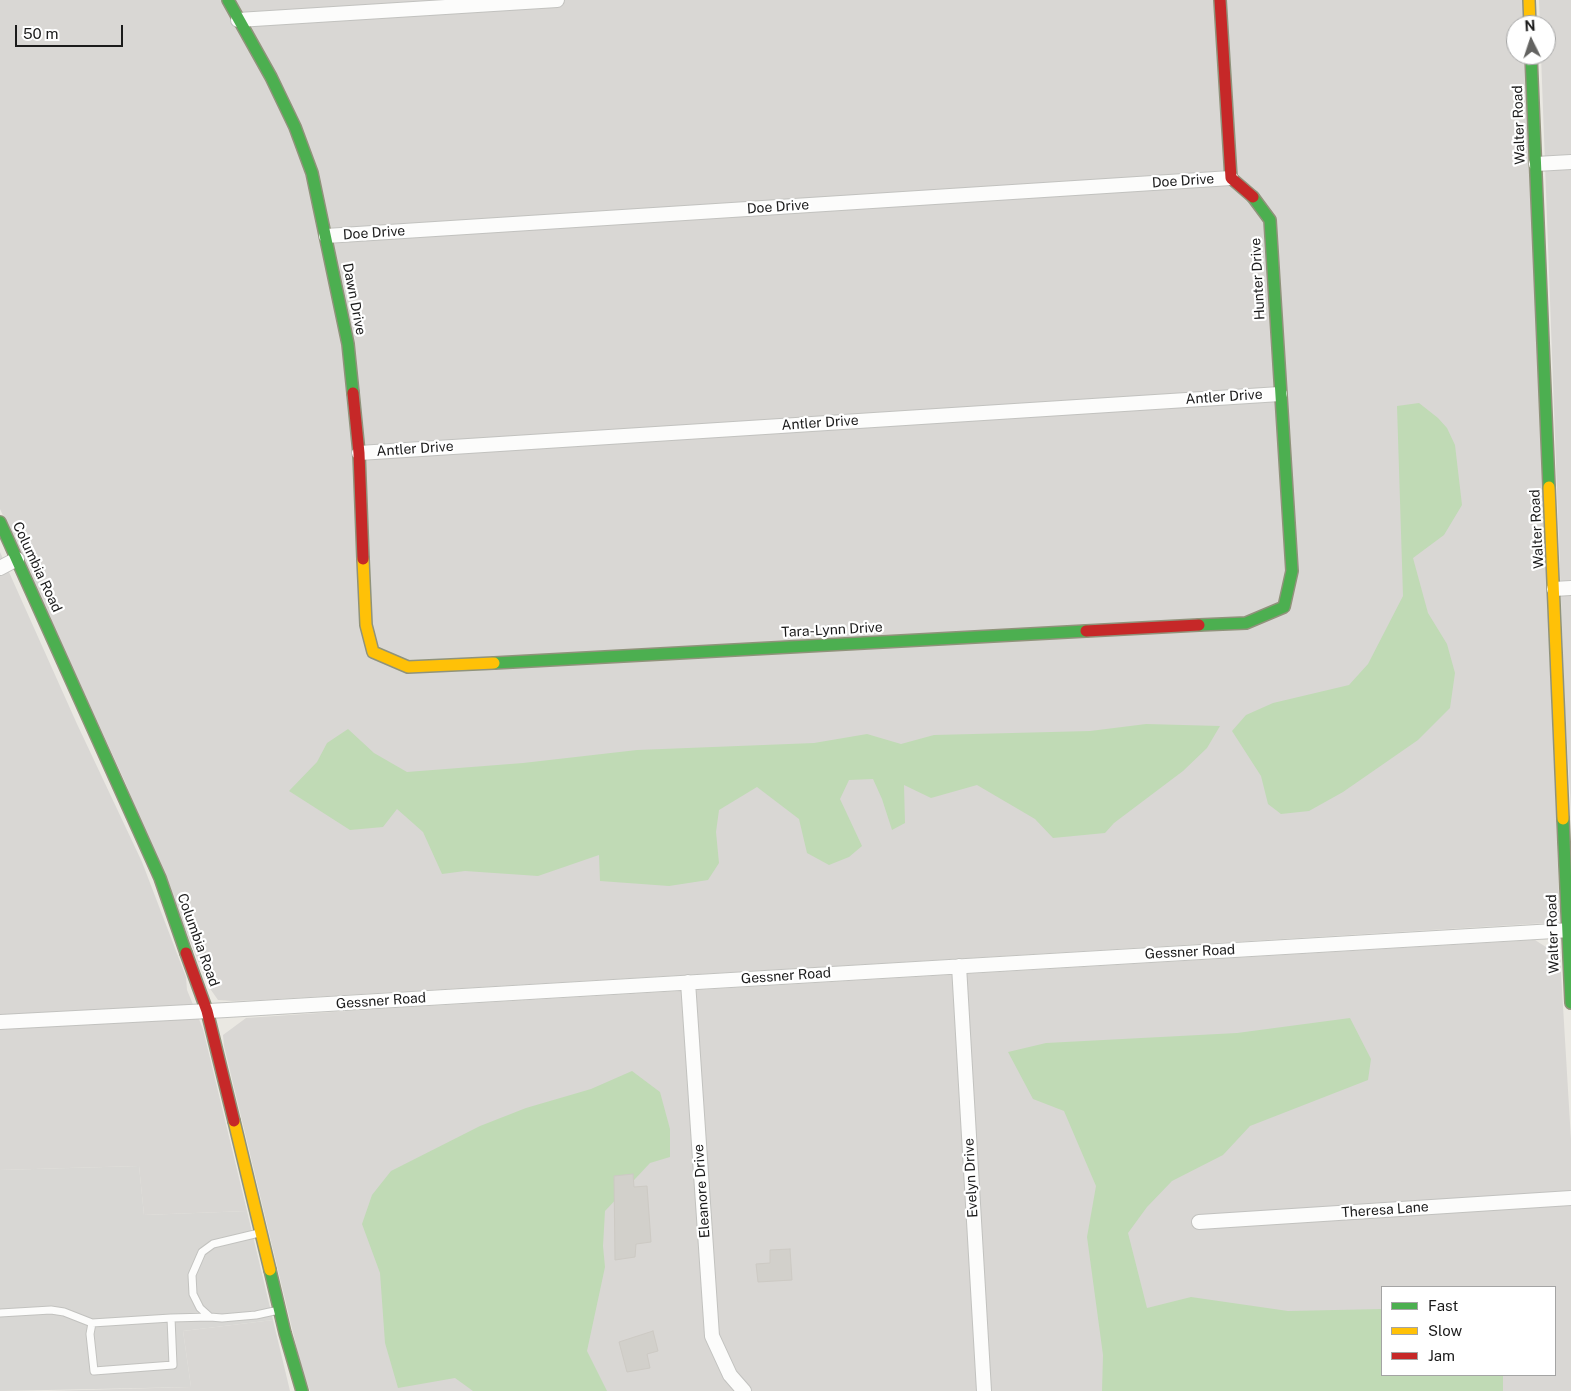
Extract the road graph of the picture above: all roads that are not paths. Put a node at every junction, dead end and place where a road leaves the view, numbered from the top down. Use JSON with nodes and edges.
{"nodes":[{"id":1,"x":228,"y":0,"type":"edge"},
{"id":2,"x":556,"y":0,"type":"edge"},
{"id":3,"x":1220,"y":0,"type":"edge"},
{"id":4,"x":1529,"y":0,"type":"edge"},
{"id":5,"x":1530,"y":15,"type":"edge"},
{"id":6,"x":238,"y":20,"type":"junction"},
{"id":7,"x":1531,"y":65,"type":"edge"},
{"id":8,"x":1571,"y":162,"type":"edge"},
{"id":9,"x":1536,"y":164,"type":"junction"},
{"id":10,"x":1231,"y":178,"type":"junction"},
{"id":11,"x":326,"y":236,"type":"junction"},
{"id":12,"x":1280,"y":394,"type":"junction"},
{"id":13,"x":359,"y":452,"type":"junction"},
{"id":14,"x":0,"y":522,"type":"edge"},
{"id":15,"x":17,"y":559,"type":"junction"},
{"id":16,"x":0,"y":568,"type":"edge"},
{"id":17,"x":1292,"y":571,"type":"joint"},
{"id":18,"x":1571,"y":588,"type":"edge"},
{"id":19,"x":1554,"y":589,"type":"junction"},
{"id":20,"x":366,"y":625,"type":"joint"},
{"id":21,"x":1569,"y":930,"type":"edge"},
{"id":22,"x":959,"y":966,"type":"junction"},
{"id":23,"x":688,"y":982,"type":"junction"},
{"id":24,"x":1571,"y":1003,"type":"edge"},
{"id":25,"x":207,"y":1011,"type":"junction"},
{"id":26,"x":0,"y":1022,"type":"edge"},
{"id":27,"x":1571,"y":1198,"type":"edge"},
{"id":28,"x":1200,"y":1222,"type":"dead end"},
{"id":29,"x":262,"y":1233,"type":"junction"},
{"id":30,"x":280,"y":1310,"type":"junction"},
{"id":31,"x":0,"y":1313,"type":"edge"},
{"id":32,"x":210,"y":1317,"type":"junction"},
{"id":33,"x":170,"y":1318,"type":"junction"},
{"id":34,"x":92,"y":1323,"type":"junction"},
{"id":35,"x":302,"y":1391,"type":"edge"},
{"id":36,"x":744,"y":1391,"type":"edge"},
{"id":37,"x":984,"y":1391,"type":"edge"}],
"edges":[{"from":1,"to":6,"type":"street","name":"Dawn Drive"},
{"from":2,"to":6,"type":"street"},
{"from":3,"to":10,"type":"street"},
{"from":4,"to":5,"type":"street"},
{"from":6,"to":11,"type":"street","name":"Dawn Drive"},
{"from":7,"to":9,"type":"street","name":"Walter Road"},
{"from":8,"to":9,"type":"street"},
{"from":9,"to":19,"type":"street","name":"Walter Road"},
{"from":10,"to":11,"type":"street","name":"Doe Drive"},
{"from":10,"to":12,"type":"street","name":"Hunter Drive"},
{"from":11,"to":13,"type":"street","name":"Dawn Drive"},
{"from":12,"to":13,"type":"street","name":"Antler Drive"},
{"from":12,"to":17,"type":"street","name":"Hunter Drive"},
{"from":13,"to":20,"type":"street","name":"Dawn Drive"},
{"from":14,"to":15,"type":"street","name":"Columbia Road"},
{"from":15,"to":16,"type":"street"},
{"from":15,"to":25,"type":"street","name":"Columbia Road"},
{"from":17,"to":20,"type":"street","name":"Tara-Lynn Drive"},
{"from":18,"to":19,"type":"street"},
{"from":19,"to":21,"type":"street","name":"Walter Road"},
{"from":21,"to":22,"type":"street","name":"Gessner Road"},
{"from":21,"to":24,"type":"street","name":"Walter Road"},
{"from":22,"to":23,"type":"street","name":"Gessner Road"},
{"from":22,"to":37,"type":"street","name":"Evelyn Drive"},
{"from":23,"to":25,"type":"street","name":"Gessner Road"},
{"from":23,"to":36,"type":"street","name":"Eleanore Drive"},
{"from":25,"to":26,"type":"street","name":"Gessner Road"},
{"from":25,"to":29,"type":"street","name":"Columbia Road"},
{"from":27,"to":28,"type":"street","name":"Theresa Lane"},
{"from":29,"to":30,"type":"street","name":"Columbia Road"},
{"from":29,"to":32,"type":"lane"},
{"from":30,"to":32,"type":"lane"},
{"from":30,"to":35,"type":"street","name":"Columbia Road"},
{"from":31,"to":34,"type":"lane"},
{"from":32,"to":33,"type":"lane"},
{"from":33,"to":34,"type":"lane"},
{"from":33,"to":34,"type":"lane"}]}
